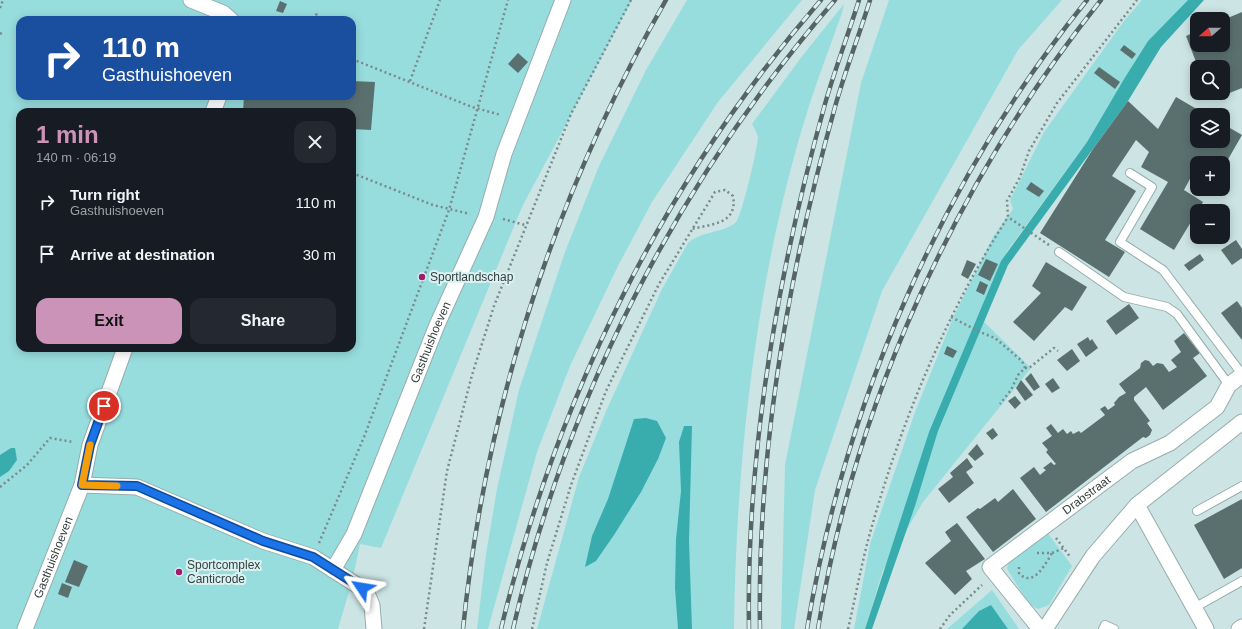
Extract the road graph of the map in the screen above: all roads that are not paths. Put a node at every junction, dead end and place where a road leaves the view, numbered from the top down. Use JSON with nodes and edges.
{"nodes":[{"id":1,"x":191,"y":0,"type":"edge"},
{"id":2,"x":563,"y":0,"type":"edge"},
{"id":3,"x":226,"y":16,"type":"edge"},
{"id":4,"x":1130,"y":173,"type":"dead end"},
{"id":5,"x":1059,"y":252,"type":"road end"},
{"id":6,"x":124,"y":352,"type":"edge"},
{"id":7,"x":1242,"y":374,"type":"edge"},
{"id":8,"x":1229,"y":385,"type":"junction"},
{"id":9,"x":1242,"y":422,"type":"edge"},
{"id":10,"x":82,"y":485,"type":"junction"},
{"id":11,"x":1242,"y":486,"type":"edge"},
{"id":12,"x":1137,"y":505,"type":"junction"},
{"id":13,"x":1197,"y":511,"type":"dead end"},
{"id":14,"x":333,"y":570,"type":"junction"},
{"id":15,"x":1242,"y":581,"type":"edge"},
{"id":16,"x":1194,"y":608,"type":"junction"},
{"id":17,"x":1242,"y":628,"type":"edge"},
{"id":18,"x":25,"y":629,"type":"edge"},
{"id":19,"x":374,"y":629,"type":"edge"},
{"id":20,"x":1040,"y":629,"type":"edge"},
{"id":21,"x":1045,"y":629,"type":"edge"},
{"id":22,"x":1103,"y":629,"type":"edge"},
{"id":23,"x":1114,"y":629,"type":"edge"},
{"id":24,"x":1206,"y":629,"type":"edge"},
{"id":25,"x":1239,"y":629,"type":"edge"}],
"edges":[{"from":1,"to":3,"type":"street"},
{"from":2,"to":14,"type":"street","name":"Gasthuishoeven"},
{"from":4,"to":7,"type":"lane"},
{"from":5,"to":8,"type":"lane"},
{"from":6,"to":10,"type":"street","name":"Gasthuishoeven"},
{"from":7,"to":8,"type":"street","name":"Drabstraat"},
{"from":8,"to":20,"type":"street","name":"Drabstraat"},
{"from":9,"to":12,"type":"street"},
{"from":10,"to":14,"type":"street"},
{"from":10,"to":18,"type":"street","name":"Gasthuishoeven"},
{"from":11,"to":13,"type":"lane"},
{"from":12,"to":16,"type":"street"},
{"from":12,"to":21,"type":"street"},
{"from":14,"to":19,"type":"street"},
{"from":15,"to":16,"type":"lane"},
{"from":16,"to":24,"type":"street"},
{"from":17,"to":25,"type":"street"},
{"from":22,"to":23,"type":"lane"}]}
